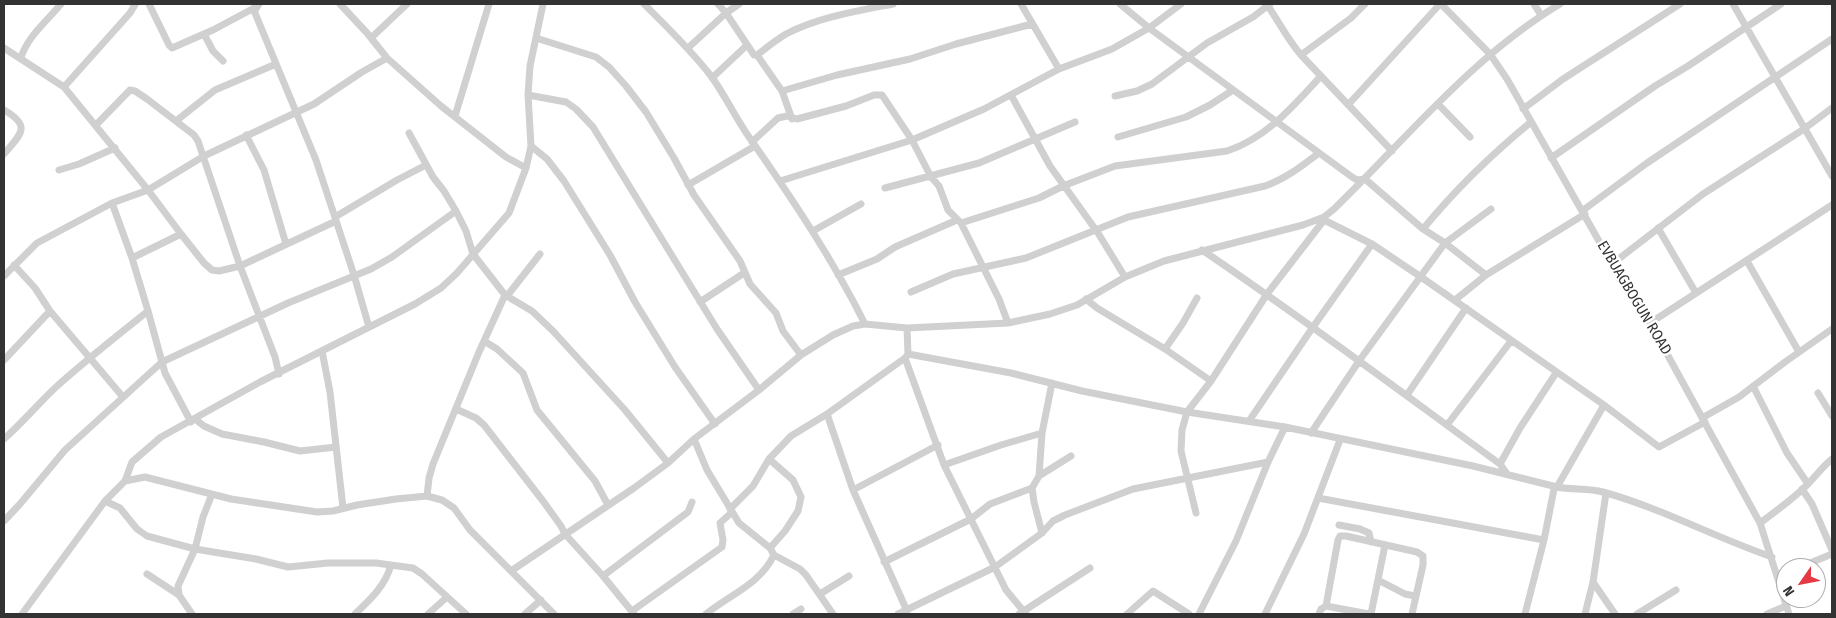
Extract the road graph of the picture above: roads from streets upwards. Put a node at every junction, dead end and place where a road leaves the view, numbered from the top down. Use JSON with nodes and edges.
{"nodes":[{"id":1,"x":61,"y":4,"type":"edge"},
{"id":2,"x":136,"y":4,"type":"edge"},
{"id":3,"x":150,"y":4,"type":"edge"},
{"id":4,"x":340,"y":4,"type":"edge"},
{"id":5,"x":407,"y":4,"type":"edge"},
{"id":6,"x":489,"y":4,"type":"edge"},
{"id":7,"x":543,"y":4,"type":"edge"},
{"id":8,"x":644,"y":4,"type":"edge"},
{"id":9,"x":718,"y":4,"type":"edge"},
{"id":10,"x":739,"y":4,"type":"edge"},
{"id":11,"x":893,"y":4,"type":"edge"},
{"id":12,"x":1021,"y":4,"type":"edge"},
{"id":13,"x":1120,"y":4,"type":"edge"},
{"id":14,"x":1181,"y":4,"type":"edge"},
{"id":15,"x":1365,"y":4,"type":"edge"},
{"id":16,"x":1441,"y":4,"type":"edge"},
{"id":17,"x":1534,"y":4,"type":"edge"},
{"id":18,"x":1560,"y":4,"type":"edge"},
{"id":19,"x":1680,"y":4,"type":"edge"},
{"id":20,"x":1732,"y":4,"type":"edge"},
{"id":21,"x":1781,"y":4,"type":"edge"},
{"id":22,"x":258,"y":5,"type":"edge"},
{"id":23,"x":1269,"y":5,"type":"edge"},
{"id":24,"x":726,"y":13,"type":"junction"},
{"id":25,"x":1541,"y":15,"type":"junction"},
{"id":26,"x":1032,"y":24,"type":"junction"},
{"id":27,"x":1747,"y":27,"type":"junction"},
{"id":28,"x":1149,"y":28,"type":"junction"},
{"id":29,"x":204,"y":34,"type":"junction"},
{"id":30,"x":372,"y":38,"type":"junction"},
{"id":31,"x":536,"y":38,"type":"junction"},
{"id":32,"x":1832,"y":38,"type":"edge"},
{"id":33,"x":746,"y":46,"type":"junction"},
{"id":34,"x":4,"y":48,"type":"edge"},
{"id":35,"x":688,"y":48,"type":"junction"},
{"id":36,"x":1490,"y":54,"type":"junction"},
{"id":37,"x":757,"y":55,"type":"junction"},
{"id":38,"x":1301,"y":55,"type":"junction"},
{"id":39,"x":21,"y":57,"type":"junction"},
{"id":40,"x":1190,"y":57,"type":"junction"},
{"id":41,"x":387,"y":58,"type":"junction"},
{"id":42,"x":223,"y":61,"type":"dead end"},
{"id":43,"x":276,"y":64,"type":"junction"},
{"id":44,"x":1058,"y":69,"type":"junction"},
{"id":45,"x":1775,"y":75,"type":"junction"},
{"id":46,"x":1321,"y":76,"type":"junction"},
{"id":47,"x":712,"y":78,"type":"junction"},
{"id":48,"x":64,"y":87,"type":"junction"},
{"id":49,"x":1233,"y":90,"type":"junction"},
{"id":50,"x":782,"y":92,"type":"junction"},
{"id":51,"x":528,"y":95,"type":"junction"},
{"id":52,"x":1011,"y":95,"type":"junction"},
{"id":53,"x":1115,"y":96,"type":"dead end"},
{"id":54,"x":1438,"y":104,"type":"junction"},
{"id":55,"x":1348,"y":105,"type":"junction"},
{"id":56,"x":1832,"y":108,"type":"edge"},
{"id":57,"x":1523,"y":109,"type":"junction"},
{"id":58,"x":4,"y":110,"type":"edge"},
{"id":59,"x":297,"y":112,"type":"junction"},
{"id":60,"x":455,"y":116,"type":"junction"},
{"id":61,"x":792,"y":119,"type":"junction"},
{"id":62,"x":176,"y":121,"type":"junction"},
{"id":63,"x":1075,"y":122,"type":"dead end"},
{"id":64,"x":1531,"y":122,"type":"junction"},
{"id":65,"x":1277,"y":123,"type":"junction"},
{"id":66,"x":96,"y":125,"type":"junction"},
{"id":67,"x":1804,"y":129,"type":"junction"},
{"id":68,"x":409,"y":133,"type":"dead end"},
{"id":69,"x":246,"y":135,"type":"junction"},
{"id":70,"x":1118,"y":137,"type":"dead end"},
{"id":71,"x":1470,"y":137,"type":"dead end"},
{"id":72,"x":1035,"y":139,"type":"junction"},
{"id":73,"x":912,"y":140,"type":"junction"},
{"id":74,"x":754,"y":144,"type":"junction"},
{"id":75,"x":531,"y":146,"type":"junction"},
{"id":76,"x":115,"y":148,"type":"junction"},
{"id":77,"x":1392,"y":151,"type":"junction"},
{"id":78,"x":1319,"y":153,"type":"junction"},
{"id":79,"x":4,"y":154,"type":"edge"},
{"id":80,"x":204,"y":156,"type":"junction"},
{"id":81,"x":1551,"y":158,"type":"junction"},
{"id":82,"x":426,"y":165,"type":"junction"},
{"id":83,"x":526,"y":168,"type":"junction"},
{"id":84,"x":59,"y":170,"type":"dead end"},
{"id":85,"x":1832,"y":176,"type":"edge"},
{"id":86,"x":931,"y":177,"type":"junction"},
{"id":87,"x":1365,"y":179,"type":"junction"},
{"id":88,"x":780,"y":181,"type":"junction"},
{"id":89,"x":688,"y":185,"type":"junction"},
{"id":90,"x":1063,"y":186,"type":"junction"},
{"id":91,"x":885,"y":188,"type":"dead end"},
{"id":92,"x":148,"y":190,"type":"junction"},
{"id":93,"x":112,"y":204,"type":"junction"},
{"id":94,"x":861,"y":204,"type":"dead end"},
{"id":95,"x":1832,"y":205,"type":"edge"},
{"id":96,"x":1492,"y":210,"type":"dead end"},
{"id":97,"x":456,"y":211,"type":"junction"},
{"id":98,"x":1584,"y":212,"type":"junction"},
{"id":99,"x":1324,"y":218,"type":"junction"},
{"id":100,"x":335,"y":219,"type":"junction"},
{"id":101,"x":959,"y":222,"type":"junction"},
{"id":102,"x":1658,"y":228,"type":"junction"},
{"id":103,"x":1423,"y":229,"type":"junction"},
{"id":104,"x":1095,"y":230,"type":"junction"},
{"id":105,"x":813,"y":231,"type":"junction"},
{"id":106,"x":181,"y":234,"type":"junction"},
{"id":107,"x":1445,"y":243,"type":"junction"},
{"id":108,"x":286,"y":244,"type":"junction"},
{"id":109,"x":1372,"y":244,"type":"junction"},
{"id":110,"x":1202,"y":250,"type":"junction"},
{"id":111,"x":473,"y":254,"type":"junction"},
{"id":112,"x":540,"y":254,"type":"dead end"},
{"id":113,"x":132,"y":258,"type":"junction"},
{"id":114,"x":1747,"y":261,"type":"junction"},
{"id":115,"x":1612,"y":264,"type":"junction"},
{"id":116,"x":14,"y":265,"type":"junction"},
{"id":117,"x":240,"y":266,"type":"junction"},
{"id":118,"x":984,"y":269,"type":"junction"},
{"id":119,"x":744,"y":273,"type":"junction"},
{"id":120,"x":354,"y":275,"type":"junction"},
{"id":121,"x":838,"y":275,"type":"junction"},
{"id":122,"x":1486,"y":275,"type":"junction"},
{"id":123,"x":4,"y":276,"type":"edge"},
{"id":124,"x":1421,"y":277,"type":"junction"},
{"id":125,"x":1125,"y":278,"type":"junction"},
{"id":126,"x":911,"y":292,"type":"dead end"},
{"id":127,"x":1696,"y":293,"type":"junction"},
{"id":128,"x":1267,"y":294,"type":"junction"},
{"id":129,"x":506,"y":296,"type":"junction"},
{"id":130,"x":1197,"y":298,"type":"dead end"},
{"id":131,"x":1086,"y":299,"type":"junction"},
{"id":132,"x":1454,"y":300,"type":"junction"},
{"id":133,"x":700,"y":302,"type":"junction"},
{"id":134,"x":1466,"y":308,"type":"junction"},
{"id":135,"x":50,"y":311,"type":"junction"},
{"id":136,"x":148,"y":311,"type":"junction"},
{"id":137,"x":260,"y":317,"type":"junction"},
{"id":138,"x":1008,"y":323,"type":"junction"},
{"id":139,"x":1650,"y":323,"type":"junction"},
{"id":140,"x":864,"y":324,"type":"junction"},
{"id":141,"x":369,"y":327,"type":"junction"},
{"id":142,"x":1313,"y":327,"type":"junction"},
{"id":143,"x":907,"y":328,"type":"junction"},
{"id":144,"x":1832,"y":329,"type":"edge"},
{"id":145,"x":484,"y":341,"type":"junction"},
{"id":146,"x":1511,"y":341,"type":"junction"},
{"id":147,"x":1165,"y":349,"type":"junction"},
{"id":148,"x":322,"y":351,"type":"junction"},
{"id":149,"x":1799,"y":352,"type":"junction"},
{"id":150,"x":802,"y":356,"type":"junction"},
{"id":151,"x":907,"y":356,"type":"junction"},
{"id":152,"x":91,"y":357,"type":"junction"},
{"id":153,"x":4,"y":360,"type":"edge"},
{"id":154,"x":1360,"y":361,"type":"junction"},
{"id":155,"x":162,"y":362,"type":"junction"},
{"id":156,"x":1556,"y":373,"type":"junction"},
{"id":157,"x":279,"y":374,"type":"junction"},
{"id":158,"x":1211,"y":381,"type":"junction"},
{"id":159,"x":1052,"y":383,"type":"junction"},
{"id":160,"x":1753,"y":386,"type":"junction"},
{"id":161,"x":759,"y":390,"type":"junction"},
{"id":162,"x":1818,"y":393,"type":"dead end"},
{"id":163,"x":1407,"y":395,"type":"junction"},
{"id":164,"x":123,"y":397,"type":"junction"},
{"id":165,"x":1604,"y":405,"type":"junction"},
{"id":166,"x":456,"y":409,"type":"junction"},
{"id":167,"x":1187,"y":412,"type":"junction"},
{"id":168,"x":827,"y":414,"type":"junction"},
{"id":169,"x":1832,"y":416,"type":"edge"},
{"id":170,"x":193,"y":420,"type":"junction"},
{"id":171,"x":1704,"y":420,"type":"junction"},
{"id":172,"x":1250,"y":421,"type":"junction"},
{"id":173,"x":715,"y":424,"type":"junction"},
{"id":174,"x":1447,"y":425,"type":"junction"},
{"id":175,"x":1285,"y":427,"type":"junction"},
{"id":176,"x":1042,"y":433,"type":"junction"},
{"id":177,"x":1311,"y":433,"type":"junction"},
{"id":178,"x":4,"y":439,"type":"edge"},
{"id":179,"x":694,"y":439,"type":"junction"},
{"id":180,"x":1340,"y":440,"type":"junction"},
{"id":181,"x":938,"y":445,"type":"junction"},
{"id":182,"x":336,"y":447,"type":"junction"},
{"id":183,"x":1071,"y":456,"type":"dead end"},
{"id":184,"x":769,"y":459,"type":"junction"},
{"id":185,"x":1832,"y":459,"type":"edge"},
{"id":186,"x":1268,"y":462,"type":"junction"},
{"id":187,"x":668,"y":463,"type":"junction"},
{"id":188,"x":1500,"y":464,"type":"junction"},
{"id":189,"x":944,"y":465,"type":"junction"},
{"id":190,"x":1507,"y":474,"type":"junction"},
{"id":191,"x":1040,"y":476,"type":"junction"},
{"id":192,"x":1188,"y":478,"type":"junction"},
{"id":193,"x":125,"y":480,"type":"junction"},
{"id":194,"x":1557,"y":486,"type":"junction"},
{"id":195,"x":1805,"y":487,"type":"junction"},
{"id":196,"x":1032,"y":488,"type":"junction"},
{"id":197,"x":853,"y":490,"type":"junction"},
{"id":198,"x":1606,"y":493,"type":"junction"},
{"id":199,"x":212,"y":494,"type":"junction"},
{"id":200,"x":427,"y":496,"type":"junction"},
{"id":201,"x":1318,"y":498,"type":"junction"},
{"id":202,"x":105,"y":501,"type":"junction"},
{"id":203,"x":692,"y":502,"type":"dead end"},
{"id":204,"x":608,"y":505,"type":"junction"},
{"id":205,"x":343,"y":508,"type":"junction"},
{"id":206,"x":731,"y":511,"type":"junction"},
{"id":207,"x":1196,"y":513,"type":"dead end"},
{"id":208,"x":971,"y":519,"type":"junction"},
{"id":209,"x":4,"y":521,"type":"edge"},
{"id":210,"x":1760,"y":523,"type":"junction"},
{"id":211,"x":1339,"y":525,"type":"dead end"},
{"id":212,"x":1042,"y":533,"type":"junction"},
{"id":213,"x":565,"y":534,"type":"junction"},
{"id":214,"x":1544,"y":540,"type":"junction"},
{"id":215,"x":1371,"y":542,"type":"junction"},
{"id":216,"x":1385,"y":545,"type":"junction"},
{"id":217,"x":195,"y":549,"type":"junction"},
{"id":218,"x":1832,"y":550,"type":"edge"},
{"id":219,"x":772,"y":552,"type":"junction"},
{"id":220,"x":1772,"y":557,"type":"junction"},
{"id":221,"x":884,"y":562,"type":"junction"},
{"id":222,"x":391,"y":565,"type":"junction"},
{"id":223,"x":995,"y":567,"type":"junction"},
{"id":224,"x":1090,"y":568,"type":"dead end"},
{"id":225,"x":511,"y":572,"type":"junction"},
{"id":226,"x":1776,"y":572,"type":"edge"},
{"id":227,"x":147,"y":574,"type":"dead end"},
{"id":228,"x":603,"y":576,"type":"junction"},
{"id":229,"x":849,"y":576,"type":"dead end"},
{"id":230,"x":1378,"y":580,"type":"junction"},
{"id":231,"x":1593,"y":582,"type":"junction"},
{"id":232,"x":1676,"y":590,"type":"dead end"},
{"id":233,"x":820,"y":594,"type":"junction"},
{"id":234,"x":178,"y":595,"type":"junction"},
{"id":235,"x":1415,"y":596,"type":"junction"},
{"id":236,"x":447,"y":597,"type":"junction"},
{"id":237,"x":541,"y":600,"type":"junction"},
{"id":238,"x":1326,"y":606,"type":"junction"},
{"id":239,"x":1781,"y":608,"type":"edge"},
{"id":240,"x":801,"y":609,"type":"dead end"},
{"id":241,"x":907,"y":611,"type":"junction"},
{"id":242,"x":633,"y":613,"type":"edge"},
{"id":243,"x":1023,"y":613,"type":"edge"},
{"id":244,"x":22,"y":614,"type":"edge"},
{"id":245,"x":192,"y":614,"type":"edge"},
{"id":246,"x":355,"y":614,"type":"edge"},
{"id":247,"x":428,"y":614,"type":"edge"},
{"id":248,"x":466,"y":614,"type":"edge"},
{"id":249,"x":525,"y":614,"type":"edge"},
{"id":250,"x":554,"y":614,"type":"edge"},
{"id":251,"x":706,"y":614,"type":"edge"},
{"id":252,"x":793,"y":614,"type":"edge"},
{"id":253,"x":833,"y":614,"type":"edge"},
{"id":254,"x":898,"y":614,"type":"edge"},
{"id":255,"x":1127,"y":614,"type":"edge"},
{"id":256,"x":1189,"y":614,"type":"edge"},
{"id":257,"x":1199,"y":614,"type":"edge"},
{"id":258,"x":1265,"y":614,"type":"edge"},
{"id":259,"x":1319,"y":614,"type":"edge"},
{"id":260,"x":1370,"y":614,"type":"edge"},
{"id":261,"x":1412,"y":614,"type":"edge"},
{"id":262,"x":1525,"y":614,"type":"edge"},
{"id":263,"x":1585,"y":614,"type":"edge"},
{"id":264,"x":1615,"y":614,"type":"edge"},
{"id":265,"x":1637,"y":614,"type":"edge"},
{"id":266,"x":1767,"y":614,"type":"edge"}],
"edges":[{"from":1,"to":39,"type":"street"},
{"from":2,"to":48,"type":"street"},
{"from":3,"to":29,"type":"street"},
{"from":4,"to":30,"type":"street"},
{"from":5,"to":30,"type":"street"},
{"from":6,"to":60,"type":"street"},
{"from":7,"to":31,"type":"street"},
{"from":8,"to":35,"type":"street"},
{"from":9,"to":24,"type":"street"},
{"from":10,"to":24,"type":"street"},
{"from":11,"to":37,"type":"street"},
{"from":12,"to":26,"type":"street"},
{"from":13,"to":28,"type":"street"},
{"from":14,"to":28,"type":"street"},
{"from":15,"to":38,"type":"street"},
{"from":16,"to":36,"type":"street","name":"EVBUAGBOGUN ROAD"},
{"from":16,"to":55,"type":"street"},
{"from":17,"to":25,"type":"street"},
{"from":18,"to":25,"type":"street"},
{"from":19,"to":57,"type":"street"},
{"from":20,"to":27,"type":"street"},
{"from":21,"to":27,"type":"street"},
{"from":22,"to":29,"type":"street"},
{"from":22,"to":43,"type":"street"},
{"from":23,"to":38,"type":"street"},
{"from":23,"to":40,"type":"street"},
{"from":24,"to":33,"type":"street"},
{"from":24,"to":35,"type":"street"},
{"from":25,"to":36,"type":"street"},
{"from":26,"to":44,"type":"street"},
{"from":26,"to":50,"type":"street"},
{"from":27,"to":45,"type":"street"},
{"from":27,"to":81,"type":"street"},
{"from":28,"to":40,"type":"street"},
{"from":28,"to":44,"type":"street"},
{"from":29,"to":42,"type":"street"},
{"from":30,"to":41,"type":"street"},
{"from":31,"to":51,"type":"street"},
{"from":31,"to":89,"type":"street"},
{"from":32,"to":45,"type":"street"},
{"from":33,"to":37,"type":"street"},
{"from":33,"to":47,"type":"street"},
{"from":34,"to":39,"type":"street"},
{"from":35,"to":47,"type":"street"},
{"from":36,"to":54,"type":"street"},
{"from":36,"to":57,"type":"street","name":"EVBUAGBOGUN ROAD"},
{"from":37,"to":50,"type":"street"},
{"from":38,"to":46,"type":"street"},
{"from":39,"to":48,"type":"street"},
{"from":40,"to":49,"type":"street"},
{"from":40,"to":53,"type":"street"},
{"from":41,"to":59,"type":"street"},
{"from":41,"to":60,"type":"street"},
{"from":43,"to":59,"type":"street"},
{"from":43,"to":62,"type":"street"},
{"from":44,"to":52,"type":"street"},
{"from":45,"to":67,"type":"street"},
{"from":45,"to":98,"type":"street"},
{"from":46,"to":55,"type":"street"},
{"from":46,"to":65,"type":"street"},
{"from":47,"to":74,"type":"street"},
{"from":48,"to":66,"type":"street"},
{"from":49,"to":65,"type":"street"},
{"from":49,"to":70,"type":"street"},
{"from":50,"to":61,"type":"street"},
{"from":51,"to":75,"type":"street"},
{"from":51,"to":133,"type":"street"},
{"from":52,"to":72,"type":"street"},
{"from":52,"to":73,"type":"street"},
{"from":54,"to":71,"type":"street"},
{"from":54,"to":77,"type":"street"},
{"from":55,"to":77,"type":"street"},
{"from":56,"to":67,"type":"street"},
{"from":57,"to":64,"type":"street","name":"EVBUAGBOGUN ROAD"},
{"from":58,"to":79,"type":"street"},
{"from":59,"to":69,"type":"street"},
{"from":59,"to":100,"type":"street"},
{"from":60,"to":83,"type":"street"},
{"from":61,"to":73,"type":"street"},
{"from":61,"to":74,"type":"street"},
{"from":62,"to":66,"type":"street"},
{"from":62,"to":80,"type":"street"},
{"from":63,"to":72,"type":"street"},
{"from":64,"to":81,"type":"street","name":"EVBUAGBOGUN ROAD"},
{"from":64,"to":103,"type":"street"},
{"from":65,"to":78,"type":"street"},
{"from":65,"to":90,"type":"street"},
{"from":66,"to":76,"type":"street"},
{"from":67,"to":85,"type":"street"},
{"from":67,"to":102,"type":"street"},
{"from":68,"to":82,"type":"street"},
{"from":69,"to":80,"type":"street"},
{"from":69,"to":108,"type":"street"},
{"from":72,"to":86,"type":"street"},
{"from":72,"to":90,"type":"street"},
{"from":73,"to":86,"type":"street"},
{"from":73,"to":88,"type":"street"},
{"from":74,"to":88,"type":"street"},
{"from":74,"to":89,"type":"street"},
{"from":75,"to":83,"type":"street"},
{"from":75,"to":173,"type":"street"},
{"from":76,"to":84,"type":"street"},
{"from":76,"to":92,"type":"street"},
{"from":77,"to":87,"type":"street"},
{"from":78,"to":87,"type":"street"},
{"from":78,"to":104,"type":"street"},
{"from":80,"to":92,"type":"street"},
{"from":80,"to":117,"type":"street"},
{"from":81,"to":98,"type":"street","name":"EVBUAGBOGUN ROAD"},
{"from":82,"to":97,"type":"street"},
{"from":82,"to":100,"type":"street"},
{"from":83,"to":111,"type":"street"},
{"from":86,"to":91,"type":"street"},
{"from":86,"to":101,"type":"street"},
{"from":87,"to":99,"type":"street"},
{"from":87,"to":103,"type":"street"},
{"from":88,"to":105,"type":"street"},
{"from":89,"to":119,"type":"street"},
{"from":90,"to":101,"type":"street"},
{"from":90,"to":104,"type":"street"},
{"from":92,"to":93,"type":"street"},
{"from":92,"to":106,"type":"street"},
{"from":93,"to":113,"type":"street"},
{"from":93,"to":116,"type":"street"},
{"from":94,"to":105,"type":"street"},
{"from":95,"to":114,"type":"street"},
{"from":96,"to":107,"type":"street"},
{"from":97,"to":111,"type":"street"},
{"from":97,"to":120,"type":"street"},
{"from":98,"to":115,"type":"street","name":"EVBUAGBOGUN ROAD"},
{"from":98,"to":122,"type":"street"},
{"from":99,"to":109,"type":"street"},
{"from":99,"to":110,"type":"street"},
{"from":99,"to":128,"type":"street"},
{"from":100,"to":108,"type":"street"},
{"from":100,"to":120,"type":"street"},
{"from":101,"to":118,"type":"street"},
{"from":101,"to":121,"type":"street"},
{"from":102,"to":115,"type":"street"},
{"from":102,"to":127,"type":"street"},
{"from":103,"to":107,"type":"street"},
{"from":104,"to":118,"type":"street"},
{"from":104,"to":125,"type":"street"},
{"from":105,"to":121,"type":"street"},
{"from":106,"to":113,"type":"street"},
{"from":106,"to":117,"type":"street"},
{"from":107,"to":122,"type":"street"},
{"from":107,"to":124,"type":"street"},
{"from":108,"to":117,"type":"street"},
{"from":109,"to":124,"type":"street"},
{"from":109,"to":142,"type":"street"},
{"from":110,"to":125,"type":"street"},
{"from":110,"to":128,"type":"street"},
{"from":111,"to":129,"type":"street"},
{"from":111,"to":141,"type":"street"},
{"from":112,"to":129,"type":"street"},
{"from":113,"to":136,"type":"street"},
{"from":114,"to":127,"type":"street"},
{"from":114,"to":149,"type":"street"},
{"from":115,"to":139,"type":"street","name":"EVBUAGBOGUN ROAD"},
{"from":116,"to":123,"type":"street"},
{"from":116,"to":135,"type":"street"},
{"from":117,"to":137,"type":"street"},
{"from":118,"to":126,"type":"street"},
{"from":118,"to":138,"type":"street"},
{"from":119,"to":133,"type":"street"},
{"from":119,"to":150,"type":"street"},
{"from":120,"to":137,"type":"street"},
{"from":120,"to":141,"type":"street"},
{"from":121,"to":140,"type":"street"},
{"from":122,"to":132,"type":"street"},
{"from":124,"to":132,"type":"street"},
{"from":124,"to":154,"type":"street"},
{"from":125,"to":131,"type":"street"},
{"from":127,"to":139,"type":"street"},
{"from":128,"to":142,"type":"street"},
{"from":128,"to":158,"type":"street"},
{"from":129,"to":145,"type":"street"},
{"from":129,"to":187,"type":"street"},
{"from":130,"to":147,"type":"street"},
{"from":131,"to":138,"type":"street"},
{"from":131,"to":147,"type":"street"},
{"from":132,"to":134,"type":"street"},
{"from":133,"to":161,"type":"street"},
{"from":134,"to":146,"type":"street"},
{"from":134,"to":163,"type":"street"},
{"from":135,"to":152,"type":"street"},
{"from":135,"to":153,"type":"street"},
{"from":136,"to":152,"type":"street"},
{"from":136,"to":155,"type":"street"},
{"from":137,"to":155,"type":"street"},
{"from":137,"to":157,"type":"street"},
{"from":138,"to":143,"type":"street"},
{"from":139,"to":171,"type":"street","name":"EVBUAGBOGUN ROAD"},
{"from":140,"to":143,"type":"street"},
{"from":140,"to":150,"type":"street"},
{"from":141,"to":148,"type":"street"},
{"from":142,"to":154,"type":"street"},
{"from":142,"to":172,"type":"street"},
{"from":143,"to":151,"type":"street"},
{"from":144,"to":149,"type":"street"},
{"from":145,"to":166,"type":"street"},
{"from":145,"to":204,"type":"street"},
{"from":146,"to":156,"type":"street"},
{"from":146,"to":174,"type":"street"},
{"from":147,"to":158,"type":"street"},
{"from":148,"to":157,"type":"street"},
{"from":148,"to":182,"type":"street"},
{"from":149,"to":160,"type":"street"},
{"from":150,"to":161,"type":"street"},
{"from":151,"to":159,"type":"street"},
{"from":151,"to":168,"type":"street"},
{"from":151,"to":181,"type":"street"},
{"from":152,"to":164,"type":"street"},
{"from":152,"to":178,"type":"street"},
{"from":154,"to":163,"type":"street"},
{"from":154,"to":177,"type":"street"},
{"from":155,"to":164,"type":"street"},
{"from":155,"to":170,"type":"street"},
{"from":156,"to":165,"type":"street"},
{"from":156,"to":188,"type":"street"},
{"from":157,"to":170,"type":"street"},
{"from":158,"to":167,"type":"street"},
{"from":159,"to":167,"type":"street"},
{"from":159,"to":176,"type":"street"},
{"from":160,"to":171,"type":"street"},
{"from":160,"to":195,"type":"street"},
{"from":161,"to":173,"type":"street"},
{"from":162,"to":169,"type":"street"},
{"from":163,"to":174,"type":"street"},
{"from":164,"to":209,"type":"street"},
{"from":165,"to":171,"type":"street"},
{"from":165,"to":194,"type":"street"},
{"from":166,"to":200,"type":"street"},
{"from":166,"to":213,"type":"street"},
{"from":167,"to":172,"type":"street"},
{"from":167,"to":192,"type":"street"},
{"from":168,"to":184,"type":"street"},
{"from":168,"to":197,"type":"street"},
{"from":170,"to":182,"type":"street"},
{"from":170,"to":193,"type":"street"},
{"from":171,"to":210,"type":"street","name":"EVBUAGBOGUN ROAD"},
{"from":172,"to":175,"type":"street"},
{"from":173,"to":179,"type":"street"},
{"from":174,"to":188,"type":"street"},
{"from":175,"to":177,"type":"street"},
{"from":175,"to":186,"type":"street"},
{"from":176,"to":189,"type":"street"},
{"from":176,"to":191,"type":"street"},
{"from":177,"to":180,"type":"street"},
{"from":179,"to":187,"type":"street"},
{"from":179,"to":206,"type":"street"},
{"from":180,"to":190,"type":"street"},
{"from":180,"to":201,"type":"street"},
{"from":181,"to":189,"type":"street"},
{"from":181,"to":197,"type":"street"},
{"from":182,"to":205,"type":"street"},
{"from":183,"to":191,"type":"street"},
{"from":184,"to":206,"type":"street"},
{"from":184,"to":219,"type":"street"},
{"from":185,"to":195,"type":"street"},
{"from":186,"to":192,"type":"street"},
{"from":186,"to":257,"type":"street"},
{"from":187,"to":204,"type":"street"},
{"from":188,"to":190,"type":"street"},
{"from":189,"to":208,"type":"street"},
{"from":190,"to":194,"type":"street"},
{"from":191,"to":196,"type":"street"},
{"from":192,"to":207,"type":"street"},
{"from":192,"to":212,"type":"street"},
{"from":193,"to":199,"type":"street"},
{"from":193,"to":202,"type":"street"},
{"from":194,"to":198,"type":"street"},
{"from":194,"to":214,"type":"street"},
{"from":195,"to":210,"type":"street"},
{"from":195,"to":218,"type":"street"},
{"from":196,"to":208,"type":"street"},
{"from":196,"to":212,"type":"street"},
{"from":197,"to":221,"type":"street"},
{"from":198,"to":220,"type":"street"},
{"from":198,"to":231,"type":"street"},
{"from":199,"to":205,"type":"street"},
{"from":199,"to":217,"type":"street"},
{"from":200,"to":205,"type":"street"},
{"from":200,"to":225,"type":"street"},
{"from":201,"to":214,"type":"street"},
{"from":201,"to":258,"type":"street"},
{"from":202,"to":217,"type":"street"},
{"from":202,"to":244,"type":"street"},
{"from":203,"to":228,"type":"street"},
{"from":204,"to":213,"type":"street"},
{"from":206,"to":219,"type":"street"},
{"from":206,"to":242,"type":"street"},
{"from":208,"to":221,"type":"street"},
{"from":208,"to":223,"type":"street"},
{"from":210,"to":220,"type":"street","name":"EVBUAGBOGUN ROAD"},
{"from":211,"to":215,"type":"street"},
{"from":212,"to":223,"type":"street"},
{"from":213,"to":225,"type":"street"},
{"from":213,"to":228,"type":"street"},
{"from":214,"to":262,"type":"street"},
{"from":215,"to":216,"type":"street"},
{"from":215,"to":238,"type":"street"},
{"from":216,"to":230,"type":"street"},
{"from":216,"to":235,"type":"street"},
{"from":217,"to":222,"type":"street"},
{"from":217,"to":234,"type":"street"},
{"from":219,"to":233,"type":"street"},
{"from":219,"to":251,"type":"street"},
{"from":220,"to":226,"type":"street","name":"EVBUAGBOGUN ROAD"},
{"from":221,"to":241,"type":"street"},
{"from":222,"to":236,"type":"street"},
{"from":222,"to":246,"type":"street"},
{"from":223,"to":241,"type":"street"},
{"from":223,"to":243,"type":"street"},
{"from":224,"to":243,"type":"street"},
{"from":225,"to":237,"type":"street"},
{"from":227,"to":234,"type":"street"},
{"from":228,"to":242,"type":"street"},
{"from":229,"to":233,"type":"street"},
{"from":230,"to":235,"type":"street"},
{"from":230,"to":260,"type":"street"},
{"from":231,"to":263,"type":"street"},
{"from":231,"to":264,"type":"street"},
{"from":232,"to":265,"type":"street"},
{"from":233,"to":253,"type":"street"},
{"from":234,"to":245,"type":"street"},
{"from":235,"to":261,"type":"street"},
{"from":236,"to":247,"type":"street"},
{"from":236,"to":248,"type":"street"},
{"from":237,"to":249,"type":"street"},
{"from":237,"to":250,"type":"street"},
{"from":238,"to":259,"type":"street"},
{"from":238,"to":260,"type":"street"},
{"from":239,"to":266,"type":"street"},
{"from":240,"to":252,"type":"street"},
{"from":241,"to":254,"type":"street"},
{"from":255,"to":256,"type":"street"}]}
